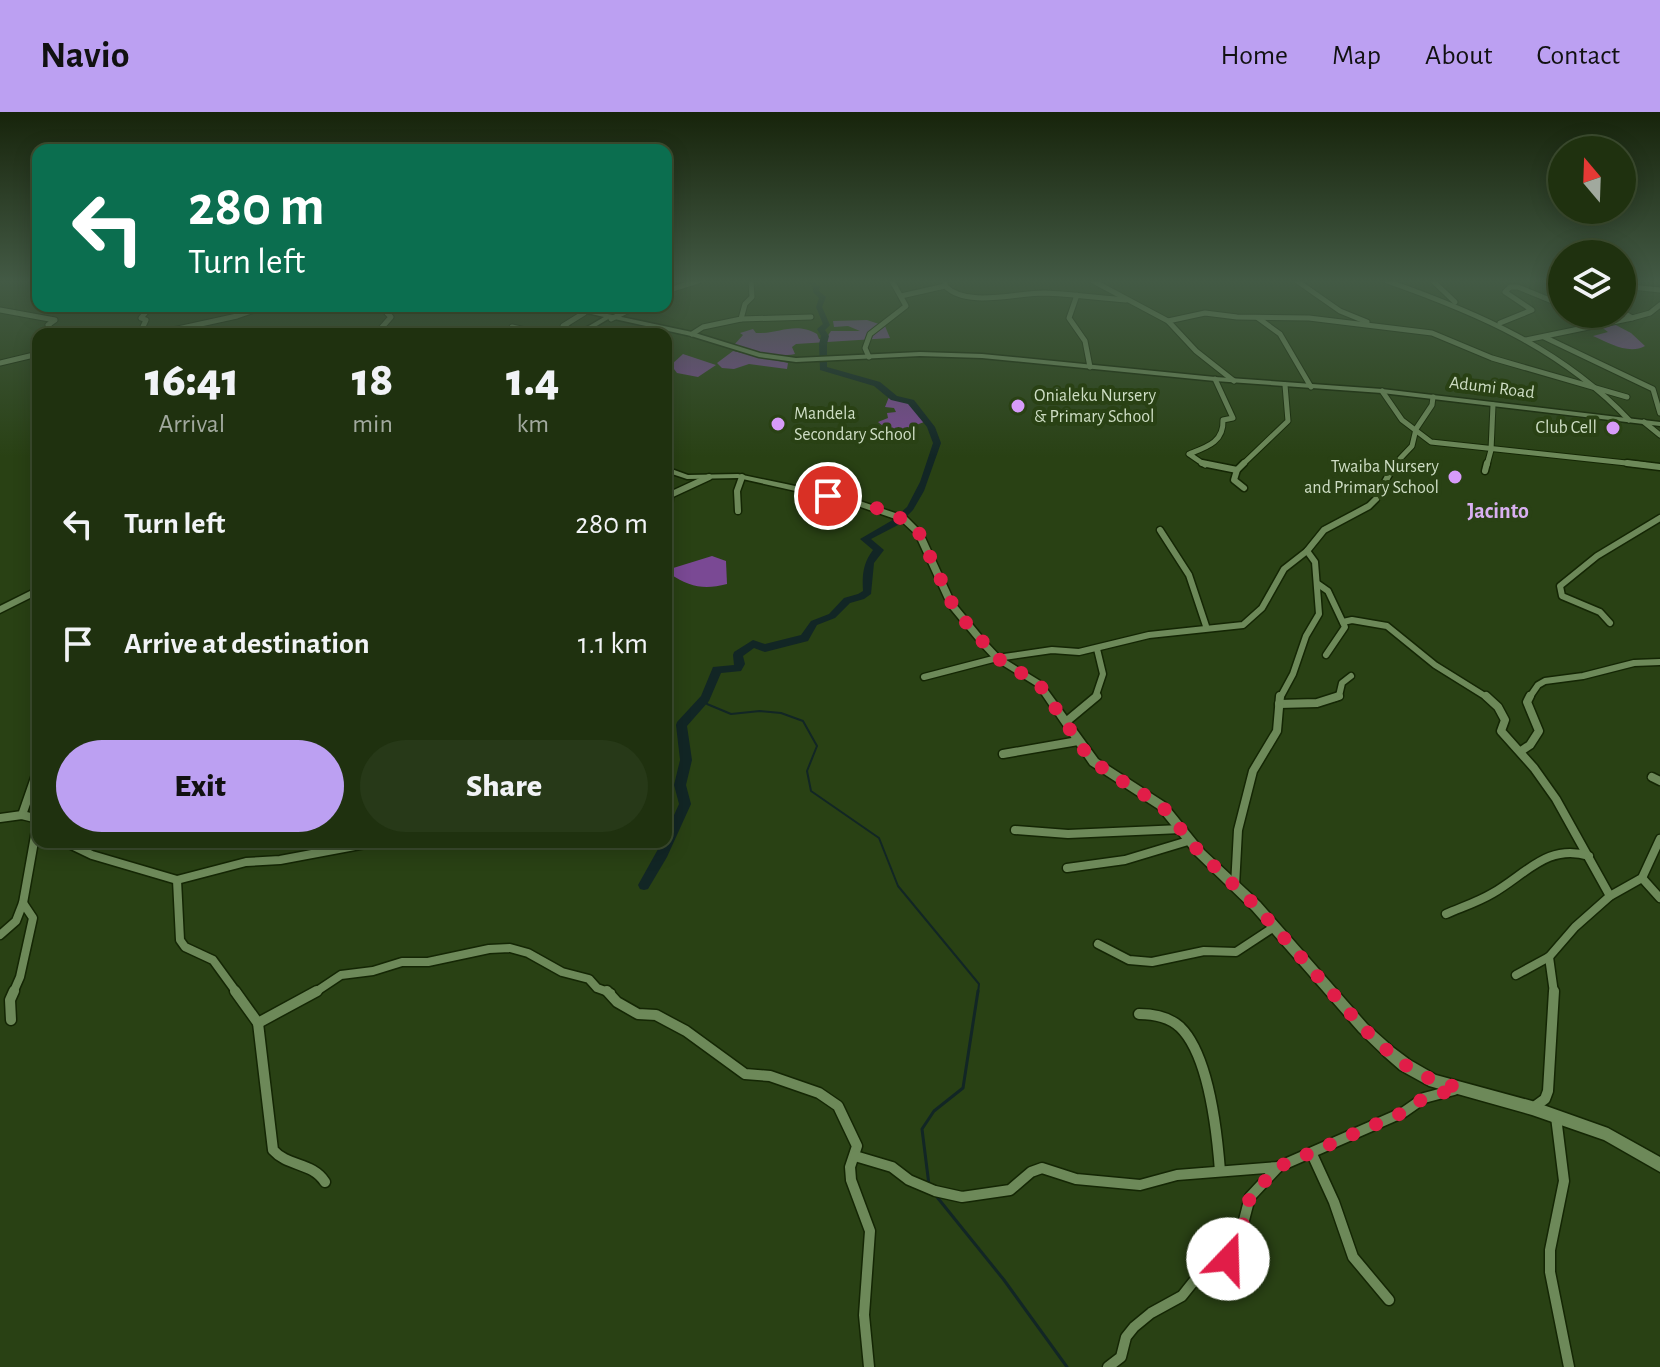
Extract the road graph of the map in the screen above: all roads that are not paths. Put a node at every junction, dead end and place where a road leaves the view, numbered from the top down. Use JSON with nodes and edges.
{"nodes":[{"id":1,"x":710,"y":340,"type":"edge"},
{"id":2,"x":865,"y":340,"type":"edge"},
{"id":3,"x":1084,"y":340,"type":"edge"},
{"id":4,"x":1185,"y":340,"type":"edge"},
{"id":5,"x":1283,"y":340,"type":"edge"},
{"id":6,"x":1451,"y":340,"type":"edge"},
{"id":7,"x":1526,"y":340,"type":"edge"},
{"id":8,"x":1549,"y":340,"type":"edge"},
{"id":9,"x":32,"y":355,"type":"edge"},
{"id":10,"x":869,"y":357,"type":"junction"},
{"id":11,"x":0,"y":363,"type":"edge"},
{"id":12,"x":1090,"y":367,"type":"junction"},
{"id":13,"x":1215,"y":379,"type":"junction"},
{"id":14,"x":1234,"y":381,"type":"junction"},
{"id":15,"x":1285,"y":385,"type":"junction"},
{"id":16,"x":1311,"y":387,"type":"junction"},
{"id":17,"x":1599,"y":389,"type":"junction"},
{"id":18,"x":1382,"y":391,"type":"junction"},
{"id":19,"x":1433,"y":397,"type":"junction"},
{"id":20,"x":1627,"y":397,"type":"dead end"},
{"id":21,"x":1493,"y":405,"type":"junction"},
{"id":22,"x":1660,"y":413,"type":"edge"},
{"id":23,"x":1629,"y":420,"type":"junction"},
{"id":24,"x":1644,"y":422,"type":"junction"},
{"id":25,"x":1660,"y":424,"type":"edge"},
{"id":26,"x":1415,"y":432,"type":"junction"},
{"id":27,"x":1660,"y":435,"type":"edge"},
{"id":28,"x":1491,"y":450,"type":"junction"},
{"id":29,"x":1660,"y":467,"type":"edge"},
{"id":30,"x":1237,"y":470,"type":"junction"},
{"id":31,"x":672,"y":471,"type":"edge"},
{"id":32,"x":1485,"y":471,"type":"dead end"},
{"id":33,"x":709,"y":477,"type":"junction"},
{"id":34,"x":742,"y":477,"type":"junction"},
{"id":35,"x":1244,"y":488,"type":"dead end"},
{"id":36,"x":672,"y":494,"type":"edge"},
{"id":37,"x":738,"y":511,"type":"dead end"},
{"id":38,"x":1660,"y":518,"type":"edge"},
{"id":39,"x":1160,"y":530,"type":"dead end"},
{"id":40,"x":1307,"y":551,"type":"junction"},
{"id":41,"x":1318,"y":584,"type":"junction"},
{"id":42,"x":32,"y":593,"type":"edge"},
{"id":43,"x":0,"y":610,"type":"edge"},
{"id":44,"x":1343,"y":622,"type":"junction"},
{"id":45,"x":1610,"y":623,"type":"dead end"},
{"id":46,"x":1206,"y":626,"type":"junction"},
{"id":47,"x":1097,"y":649,"type":"junction"},
{"id":48,"x":1326,"y":655,"type":"dead end"},
{"id":49,"x":997,"y":658,"type":"junction"},
{"id":50,"x":1660,"y":662,"type":"edge"},
{"id":51,"x":1351,"y":676,"type":"dead end"},
{"id":52,"x":924,"y":677,"type":"dead end"},
{"id":53,"x":1279,"y":704,"type":"junction"},
{"id":54,"x":1067,"y":721,"type":"junction"},
{"id":55,"x":1078,"y":741,"type":"junction"},
{"id":56,"x":1521,"y":751,"type":"junction"},
{"id":57,"x":1003,"y":754,"type":"dead end"},
{"id":58,"x":32,"y":786,"type":"edge"},
{"id":59,"x":22,"y":815,"type":"junction"},
{"id":60,"x":0,"y":818,"type":"edge"},
{"id":61,"x":32,"y":818,"type":"edge"},
{"id":62,"x":1181,"y":829,"type":"junction"},
{"id":63,"x":1015,"y":830,"type":"dead end"},
{"id":64,"x":1660,"y":839,"type":"edge"},
{"id":65,"x":1188,"y":841,"type":"junction"},
{"id":66,"x":33,"y":848,"type":"edge"},
{"id":67,"x":79,"y":848,"type":"edge"},
{"id":68,"x":344,"y":848,"type":"edge"},
{"id":69,"x":1589,"y":856,"type":"junction"},
{"id":70,"x":1067,"y":868,"type":"dead end"},
{"id":71,"x":177,"y":880,"type":"junction"},
{"id":72,"x":1644,"y":880,"type":"junction"},
{"id":73,"x":1235,"y":886,"type":"junction"},
{"id":74,"x":1660,"y":887,"type":"edge"},
{"id":75,"x":1610,"y":896,"type":"junction"},
{"id":76,"x":1660,"y":898,"type":"edge"},
{"id":77,"x":23,"y":903,"type":"junction"},
{"id":78,"x":1446,"y":914,"type":"dead end"},
{"id":79,"x":1274,"y":927,"type":"junction"},
{"id":80,"x":0,"y":935,"type":"edge"},
{"id":81,"x":1098,"y":944,"type":"dead end"},
{"id":82,"x":1549,"y":957,"type":"junction"},
{"id":83,"x":1516,"y":975,"type":"dead end"},
{"id":84,"x":1139,"y":1014,"type":"dead end"},
{"id":85,"x":11,"y":1020,"type":"dead end"},
{"id":86,"x":258,"y":1023,"type":"junction"},
{"id":87,"x":1460,"y":1088,"type":"junction"},
{"id":88,"x":1532,"y":1108,"type":"junction"},
{"id":89,"x":1556,"y":1117,"type":"junction"},
{"id":90,"x":1312,"y":1154,"type":"junction"},
{"id":91,"x":855,"y":1156,"type":"junction"},
{"id":92,"x":1660,"y":1165,"type":"edge"},
{"id":93,"x":1278,"y":1167,"type":"junction"},
{"id":94,"x":1220,"y":1171,"type":"junction"},
{"id":95,"x":325,"y":1182,"type":"dead end"},
{"id":96,"x":1389,"y":1300,"type":"dead end"},
{"id":97,"x":869,"y":1367,"type":"edge"},
{"id":98,"x":1108,"y":1367,"type":"edge"},
{"id":99,"x":1569,"y":1367,"type":"edge"}],
"edges":[{"from":1,"to":10,"type":"main road","name":"Adumi Road"},
{"from":2,"to":10,"type":"street"},
{"from":3,"to":12,"type":"street"},
{"from":4,"to":14,"type":"street"},
{"from":5,"to":16,"type":"street"},
{"from":6,"to":17,"type":"street"},
{"from":7,"to":17,"type":"street"},
{"from":8,"to":22,"type":"street"},
{"from":9,"to":11,"type":"street"},
{"from":10,"to":12,"type":"main road","name":"Adumi Road"},
{"from":12,"to":13,"type":"main road","name":"Adumi Road"},
{"from":13,"to":14,"type":"main road","name":"Adumi Road"},
{"from":13,"to":30,"type":"street"},
{"from":14,"to":15,"type":"main road","name":"Adumi Road"},
{"from":15,"to":16,"type":"main road","name":"Adumi Road"},
{"from":15,"to":30,"type":"street"},
{"from":16,"to":18,"type":"main road","name":"Adumi Road"},
{"from":17,"to":20,"type":"street"},
{"from":17,"to":23,"type":"street"},
{"from":18,"to":19,"type":"main road","name":"Adumi Road"},
{"from":18,"to":26,"type":"street"},
{"from":19,"to":21,"type":"main road","name":"Adumi Road"},
{"from":19,"to":26,"type":"street"},
{"from":21,"to":23,"type":"main road","name":"Adumi Road"},
{"from":21,"to":28,"type":"street"},
{"from":23,"to":24,"type":"main road","name":"Adumi Road"},
{"from":24,"to":25,"type":"main road","name":"Adumi Road"},
{"from":24,"to":27,"type":"street"},
{"from":26,"to":28,"type":"street"},
{"from":26,"to":40,"type":"street"},
{"from":28,"to":29,"type":"street"},
{"from":28,"to":32,"type":"street"},
{"from":30,"to":35,"type":"street"},
{"from":31,"to":33,"type":"main road"},
{"from":33,"to":34,"type":"main road"},
{"from":33,"to":36,"type":"street"},
{"from":34,"to":37,"type":"street"},
{"from":34,"to":49,"type":"main road"},
{"from":38,"to":45,"type":"street"},
{"from":39,"to":46,"type":"street"},
{"from":40,"to":41,"type":"street"},
{"from":40,"to":46,"type":"street"},
{"from":41,"to":44,"type":"street"},
{"from":41,"to":53,"type":"street"},
{"from":42,"to":43,"type":"main road"},
{"from":44,"to":48,"type":"street"},
{"from":44,"to":56,"type":"street"},
{"from":46,"to":47,"type":"street"},
{"from":47,"to":49,"type":"street"},
{"from":47,"to":54,"type":"street"},
{"from":49,"to":52,"type":"street"},
{"from":49,"to":54,"type":"main road"},
{"from":50,"to":56,"type":"street"},
{"from":51,"to":53,"type":"street"},
{"from":53,"to":73,"type":"street"},
{"from":54,"to":55,"type":"main road"},
{"from":55,"to":57,"type":"street"},
{"from":55,"to":62,"type":"main road"},
{"from":56,"to":69,"type":"street"},
{"from":58,"to":59,"type":"street"},
{"from":59,"to":60,"type":"street"},
{"from":59,"to":61,"type":"street"},
{"from":62,"to":63,"type":"street"},
{"from":62,"to":65,"type":"main road"},
{"from":64,"to":72,"type":"street"},
{"from":65,"to":70,"type":"street"},
{"from":65,"to":73,"type":"main road"},
{"from":66,"to":77,"type":"street"},
{"from":67,"to":71,"type":"street"},
{"from":68,"to":71,"type":"street"},
{"from":69,"to":75,"type":"street"},
{"from":69,"to":78,"type":"street"},
{"from":71,"to":86,"type":"street"},
{"from":72,"to":74,"type":"street"},
{"from":72,"to":75,"type":"street"},
{"from":72,"to":76,"type":"street"},
{"from":73,"to":79,"type":"main road"},
{"from":75,"to":82,"type":"street"},
{"from":77,"to":80,"type":"street"},
{"from":77,"to":85,"type":"street"},
{"from":79,"to":81,"type":"street"},
{"from":79,"to":87,"type":"main road"},
{"from":82,"to":83,"type":"street"},
{"from":82,"to":88,"type":"street"},
{"from":84,"to":94,"type":"street"},
{"from":86,"to":91,"type":"street"},
{"from":86,"to":95,"type":"street"},
{"from":87,"to":88,"type":"main road"},
{"from":87,"to":90,"type":"street"},
{"from":88,"to":89,"type":"main road"},
{"from":89,"to":92,"type":"main road"},
{"from":89,"to":99,"type":"street"},
{"from":90,"to":93,"type":"street"},
{"from":90,"to":96,"type":"street"},
{"from":91,"to":94,"type":"street"},
{"from":91,"to":97,"type":"street"},
{"from":93,"to":94,"type":"street"},
{"from":93,"to":98,"type":"street"}]}
